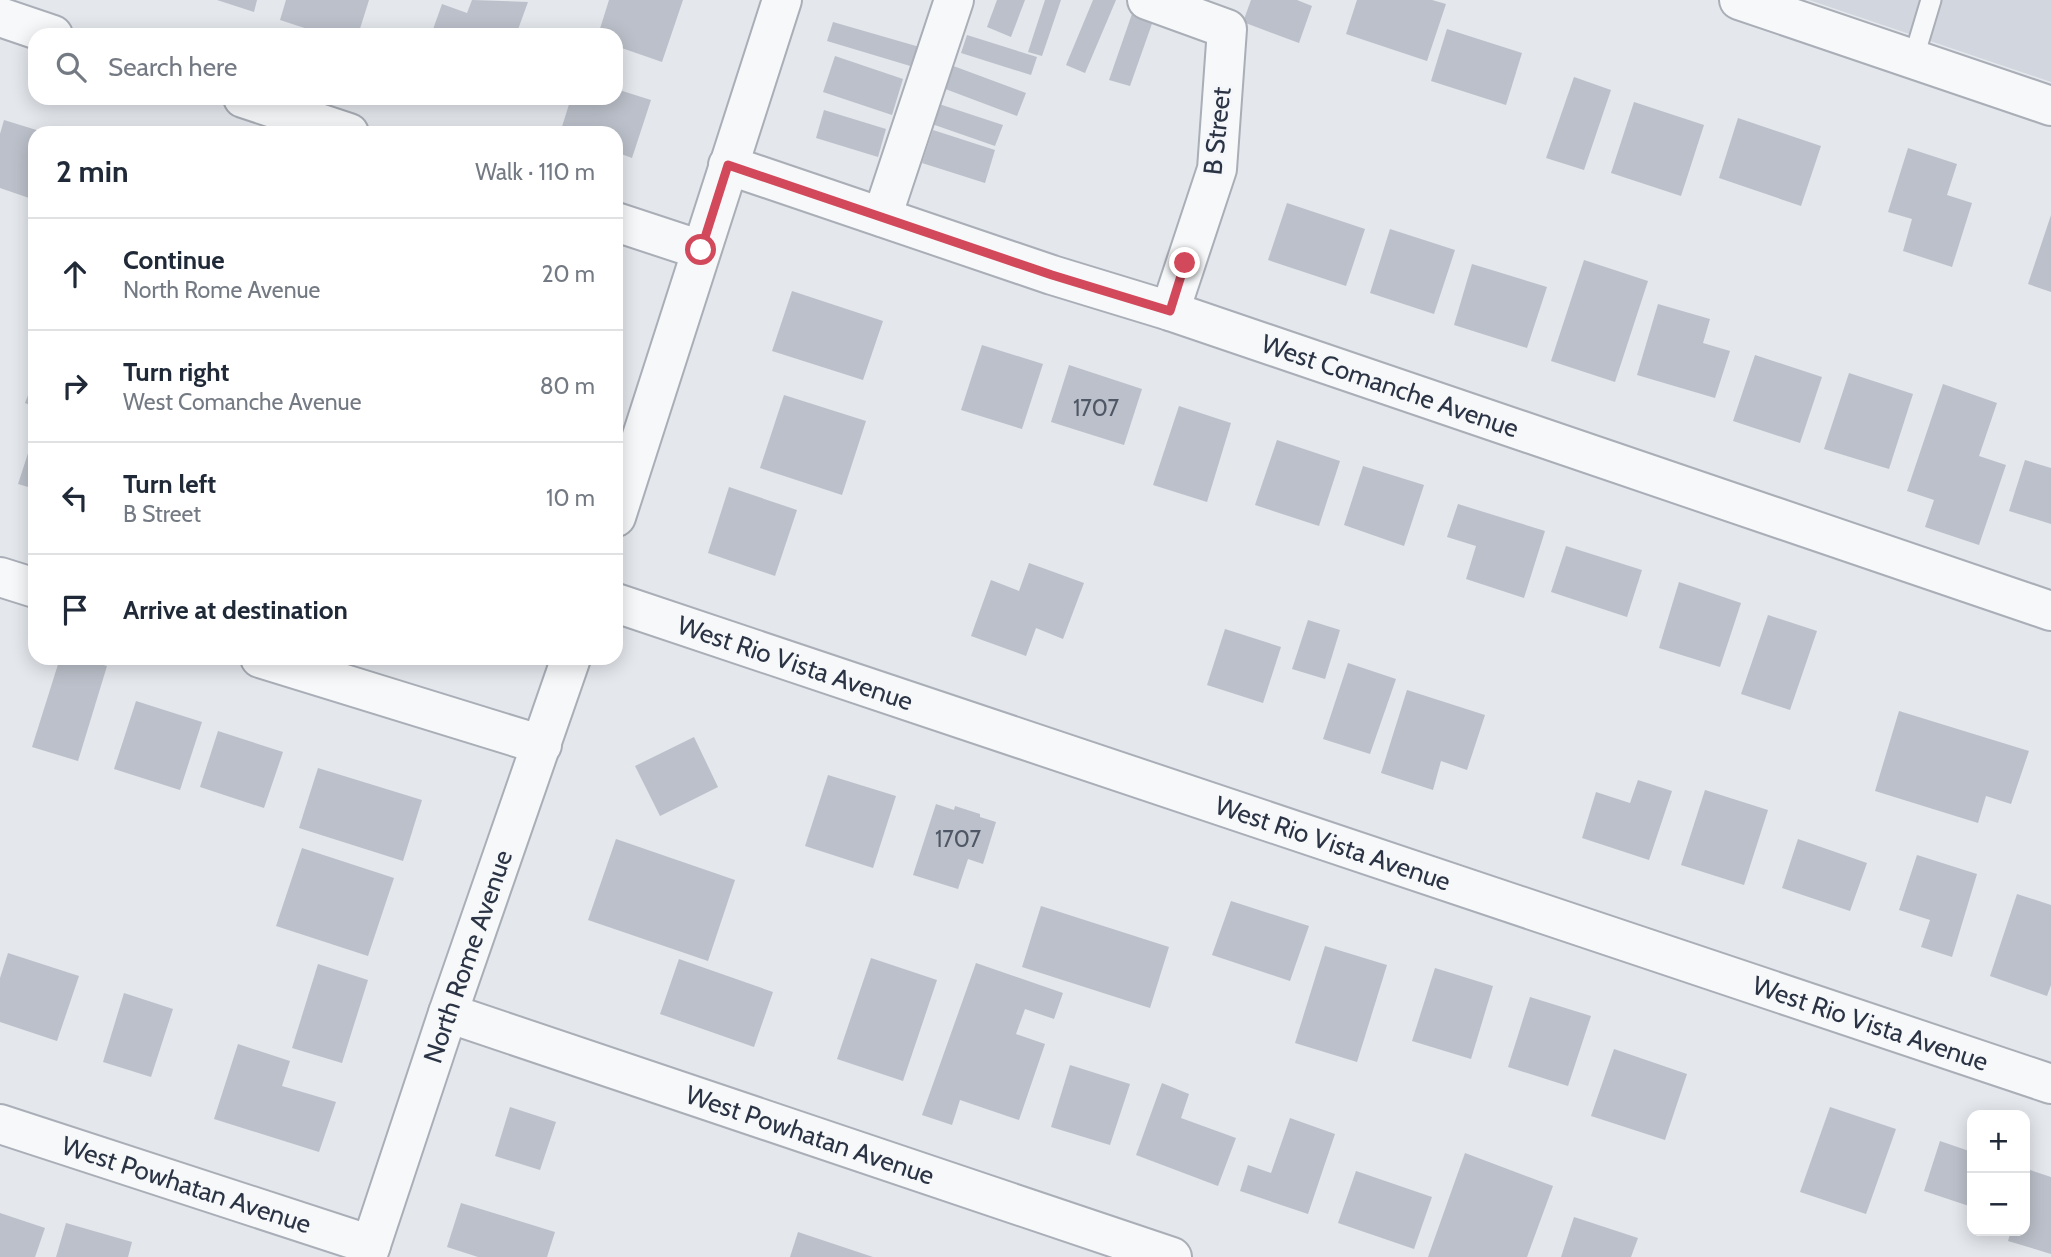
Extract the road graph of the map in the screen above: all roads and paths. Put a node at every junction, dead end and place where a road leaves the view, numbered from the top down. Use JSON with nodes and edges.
{"nodes":[{"id":1,"x":782,"y":0,"type":"edge"},
{"id":2,"x":954,"y":0,"type":"edge"},
{"id":3,"x":1147,"y":0,"type":"edge"},
{"id":4,"x":1738,"y":0,"type":"edge"},
{"id":5,"x":1931,"y":0,"type":"edge"},
{"id":6,"x":0,"y":17,"type":"edge"},
{"id":7,"x":32,"y":28,"type":"edge"},
{"id":8,"x":1913,"y":60,"type":"junction"},
{"id":9,"x":264,"y":105,"type":"edge"},
{"id":10,"x":2051,"y":106,"type":"edge"},
{"id":11,"x":328,"y":126,"type":"edge"},
{"id":12,"x":728,"y":165,"type":"junction"},
{"id":13,"x":882,"y":217,"type":"junction"},
{"id":14,"x":623,"y":224,"type":"edge"},
{"id":15,"x":701,"y":250,"type":"junction"},
{"id":16,"x":1170,"y":311,"type":"junction"},
{"id":17,"x":623,"y":495,"type":"edge"},
{"id":18,"x":0,"y":577,"type":"edge"},
{"id":19,"x":28,"y":586,"type":"edge"},
{"id":20,"x":623,"y":605,"type":"edge"},
{"id":21,"x":2051,"y":611,"type":"edge"},
{"id":22,"x":282,"y":665,"type":"edge"},
{"id":23,"x":569,"y":665,"type":"edge"},
{"id":24,"x":542,"y":746,"type":"junction"},
{"id":25,"x":448,"y":1013,"type":"junction"},
{"id":26,"x":2051,"y":1084,"type":"edge"},
{"id":27,"x":0,"y":1124,"type":"edge"},
{"id":28,"x":369,"y":1251,"type":"edge"},
{"id":29,"x":1172,"y":1257,"type":"edge"}],
"edges":[{"from":1,"to":12,"type":"street"},
{"from":2,"to":13,"type":"street"},
{"from":3,"to":16,"type":"street","name":"B Street"},
{"from":4,"to":8,"type":"street"},
{"from":5,"to":8,"type":"lane"},
{"from":6,"to":7,"type":"street"},
{"from":8,"to":10,"type":"street"},
{"from":9,"to":11,"type":"street"},
{"from":12,"to":13,"type":"street","name":"West Comanche Avenue"},
{"from":12,"to":15,"type":"street"},
{"from":13,"to":16,"type":"street","name":"West Comanche Avenue"},
{"from":14,"to":15,"type":"street"},
{"from":15,"to":17,"type":"street"},
{"from":16,"to":21,"type":"street","name":"West Comanche Avenue"},
{"from":18,"to":19,"type":"street"},
{"from":20,"to":26,"type":"street","name":"West Rio Vista Avenue"},
{"from":22,"to":24,"type":"street"},
{"from":23,"to":24,"type":"street","name":"North Rome Avenue"},
{"from":24,"to":25,"type":"street","name":"North Rome Avenue"},
{"from":25,"to":28,"type":"street","name":"North Rome Avenue"},
{"from":25,"to":29,"type":"street","name":"West Powhatan Avenue"},
{"from":27,"to":28,"type":"street","name":"West Powhatan Avenue"}]}
